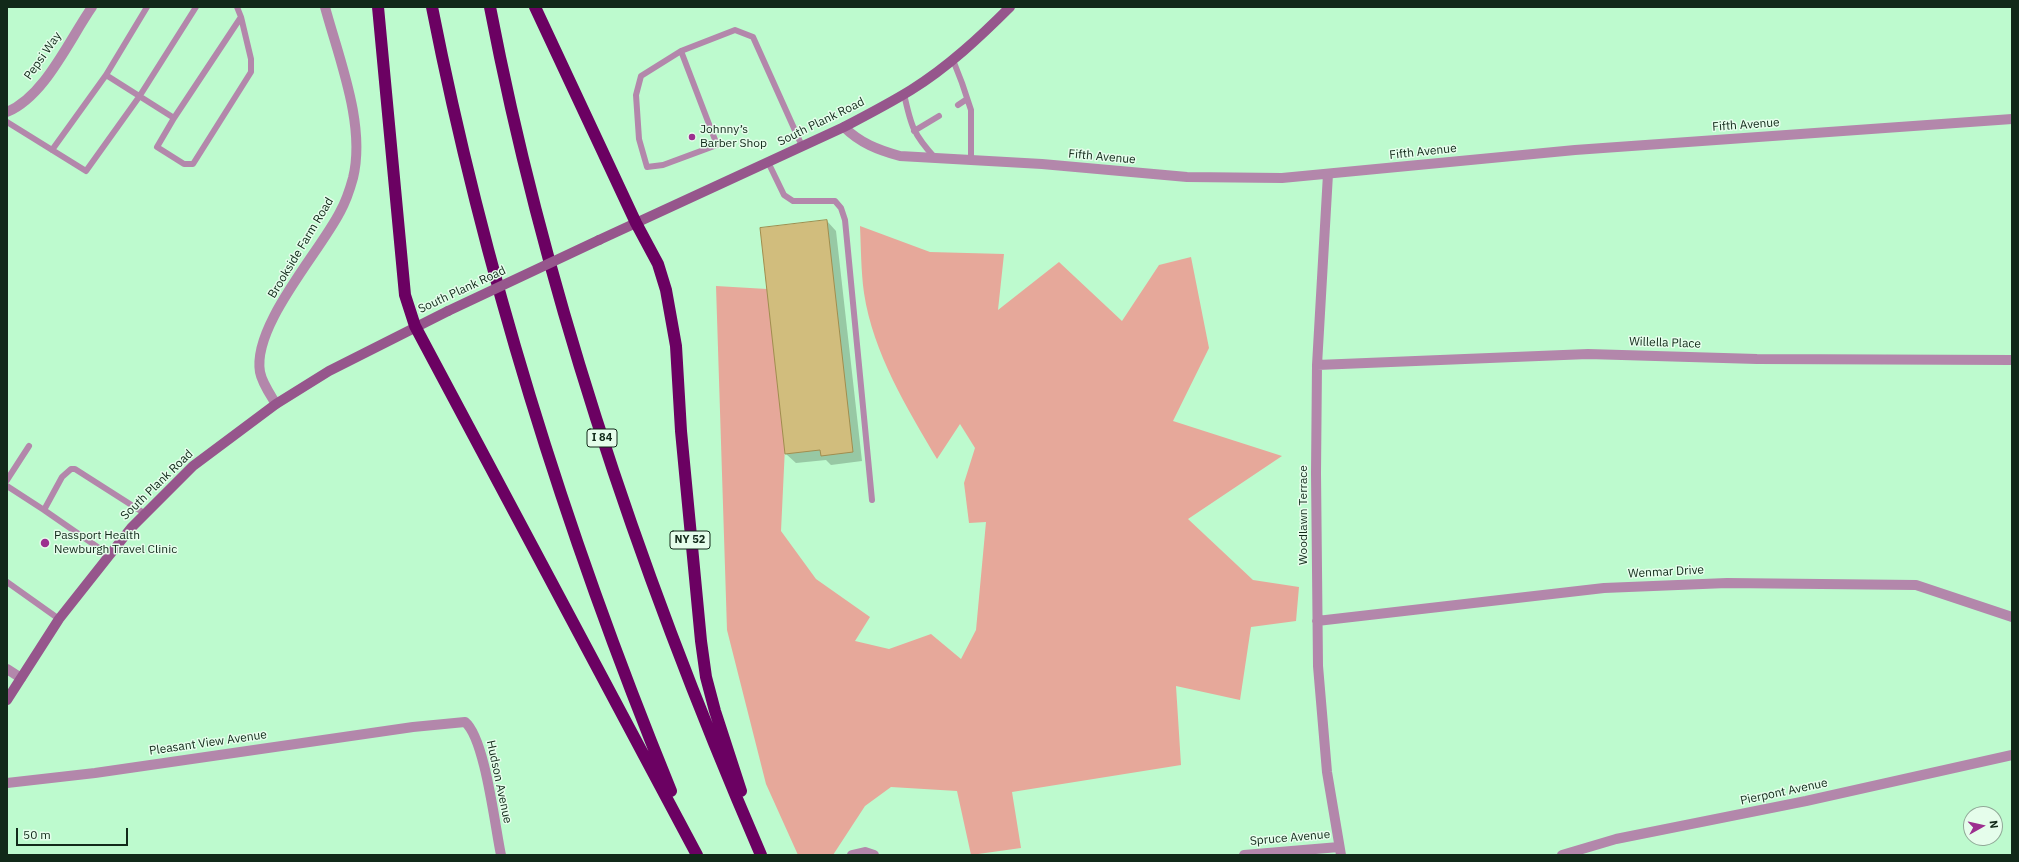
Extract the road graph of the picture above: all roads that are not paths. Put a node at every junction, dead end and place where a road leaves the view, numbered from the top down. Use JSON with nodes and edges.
{"nodes":[{"id":1,"x":92,"y":7,"type":"edge"},
{"id":2,"x":147,"y":7,"type":"edge"},
{"id":3,"x":196,"y":7,"type":"edge"},
{"id":4,"x":237,"y":7,"type":"edge"},
{"id":5,"x":325,"y":7,"type":"edge"},
{"id":6,"x":378,"y":7,"type":"edge"},
{"id":7,"x":432,"y":7,"type":"edge"},
{"id":8,"x":490,"y":7,"type":"edge"},
{"id":9,"x":535,"y":7,"type":"edge"},
{"id":10,"x":1010,"y":7,"type":"edge"},
{"id":11,"x":241,"y":17,"type":"junction"},
{"id":12,"x":681,"y":51,"type":"junction"},
{"id":13,"x":953,"y":60,"type":"junction"},
{"id":14,"x":106,"y":75,"type":"junction"},
{"id":15,"x":904,"y":94,"type":"junction"},
{"id":16,"x":139,"y":97,"type":"junction"},
{"id":17,"x":967,"y":99,"type":"junction"},
{"id":18,"x":958,"y":104,"type":"dead end"},
{"id":19,"x":7,"y":112,"type":"edge"},
{"id":20,"x":939,"y":116,"type":"dead end"},
{"id":21,"x":174,"y":118,"type":"junction"},
{"id":22,"x":2012,"y":119,"type":"edge"},
{"id":23,"x":7,"y":122,"type":"edge"},
{"id":24,"x":844,"y":127,"type":"junction"},
{"id":25,"x":914,"y":131,"type":"junction"},
{"id":26,"x":802,"y":146,"type":"junction"},
{"id":27,"x":52,"y":150,"type":"junction"},
{"id":28,"x":936,"y":159,"type":"junction"},
{"id":29,"x":971,"y":160,"type":"junction"},
{"id":30,"x":768,"y":162,"type":"junction"},
{"id":31,"x":1328,"y":174,"type":"junction"},
{"id":32,"x":636,"y":223,"type":"junction"},
{"id":33,"x":415,"y":326,"type":"junction"},
{"id":34,"x":2012,"y":360,"type":"edge"},
{"id":35,"x":1318,"y":365,"type":"junction"},
{"id":36,"x":276,"y":404,"type":"junction"},
{"id":37,"x":29,"y":446,"type":"dead end"},
{"id":38,"x":7,"y":480,"type":"edge"},
{"id":39,"x":7,"y":486,"type":"edge"},
{"id":40,"x":872,"y":500,"type":"dead end"},
{"id":41,"x":44,"y":510,"type":"junction"},
{"id":42,"x":144,"y":513,"type":"junction"},
{"id":43,"x":109,"y":555,"type":"junction"},
{"id":44,"x":7,"y":582,"type":"edge"},
{"id":45,"x":2012,"y":617,"type":"edge"},
{"id":46,"x":59,"y":618,"type":"junction"},
{"id":47,"x":1317,"y":621,"type":"junction"},
{"id":48,"x":7,"y":669,"type":"edge"},
{"id":49,"x":21,"y":678,"type":"junction"},
{"id":50,"x":7,"y":700,"type":"edge"},
{"id":51,"x":413,"y":727,"type":"joint"},
{"id":52,"x":2012,"y":755,"type":"edge"},
{"id":53,"x":7,"y":783,"type":"edge"},
{"id":54,"x":1340,"y":851,"type":"edge"},
{"id":55,"x":501,"y":855,"type":"edge"},
{"id":56,"x":698,"y":855,"type":"edge"},
{"id":57,"x":762,"y":855,"type":"edge"},
{"id":58,"x":852,"y":855,"type":"edge"},
{"id":59,"x":874,"y":855,"type":"edge"},
{"id":60,"x":1244,"y":855,"type":"edge"},
{"id":61,"x":1562,"y":855,"type":"edge"}],
"edges":[{"from":1,"to":19,"type":"street","name":"Pepsi Way"},
{"from":2,"to":14,"type":"lane"},
{"from":3,"to":16,"type":"lane"},
{"from":4,"to":11,"type":"lane"},
{"from":5,"to":36,"type":"street","name":"Brookside Farm Road"},
{"from":6,"to":33,"type":"highway"},
{"from":7,"to":56,"type":"highway"},
{"from":8,"to":57,"type":"highway","number":"I 84"},
{"from":9,"to":32,"type":"highway"},
{"from":10,"to":13,"type":"main road","name":"South Plank Road"},
{"from":11,"to":21,"type":"lane"},
{"from":11,"to":21,"type":"lane"},
{"from":12,"to":12,"type":"lane"},
{"from":12,"to":26,"type":"lane"},
{"from":13,"to":15,"type":"main road","name":"South Plank Road"},
{"from":13,"to":17,"type":"lane"},
{"from":14,"to":16,"type":"lane"},
{"from":14,"to":27,"type":"lane"},
{"from":15,"to":24,"type":"main road","name":"South Plank Road"},
{"from":15,"to":25,"type":"lane"},
{"from":16,"to":21,"type":"lane"},
{"from":16,"to":27,"type":"lane"},
{"from":17,"to":18,"type":"lane"},
{"from":17,"to":29,"type":"lane"},
{"from":20,"to":25,"type":"lane"},
{"from":22,"to":31,"type":"street","name":"Fifth Avenue"},
{"from":23,"to":27,"type":"lane"},
{"from":24,"to":26,"type":"main road","name":"South Plank Road"},
{"from":24,"to":28,"type":"street","name":"Fifth Avenue"},
{"from":25,"to":28,"type":"lane"},
{"from":26,"to":30,"type":"main road","name":"South Plank Road"},
{"from":28,"to":29,"type":"street","name":"Fifth Avenue"},
{"from":29,"to":31,"type":"street","name":"Fifth Avenue"},
{"from":30,"to":32,"type":"main road","name":"South Plank Road"},
{"from":30,"to":40,"type":"lane"},
{"from":31,"to":35,"type":"street","name":"Woodlawn Terrace"},
{"from":32,"to":33,"type":"main road","name":"South Plank Road","bridge":true},
{"from":32,"to":57,"type":"highway","number":"NY 52"},
{"from":33,"to":36,"type":"main road","name":"South Plank Road"},
{"from":33,"to":56,"type":"highway"},
{"from":34,"to":35,"type":"street","name":"Willella Place"},
{"from":35,"to":47,"type":"street","name":"Woodlawn Terrace"},
{"from":36,"to":42,"type":"main road","name":"South Plank Road"},
{"from":37,"to":38,"type":"lane"},
{"from":39,"to":41,"type":"lane"},
{"from":41,"to":42,"type":"lane"},
{"from":41,"to":43,"type":"lane"},
{"from":42,"to":43,"type":"main road","name":"South Plank Road"},
{"from":43,"to":46,"type":"main road","name":"South Plank Road"},
{"from":44,"to":46,"type":"lane"},
{"from":45,"to":47,"type":"street","name":"Wenmar Drive"},
{"from":46,"to":49,"type":"main road","name":"South Plank Road"},
{"from":47,"to":54,"type":"street","name":"Woodlawn Terrace"},
{"from":48,"to":49,"type":"street"},
{"from":49,"to":50,"type":"main road","name":"South Plank Road"},
{"from":51,"to":53,"type":"street","name":"Pleasant View Avenue"},
{"from":51,"to":55,"type":"street","name":"Hudson Avenue"},
{"from":52,"to":61,"type":"street","name":"Pierpont Avenue"},
{"from":54,"to":60,"type":"street","name":"Spruce Avenue"},
{"from":58,"to":59,"type":"street"}]}
